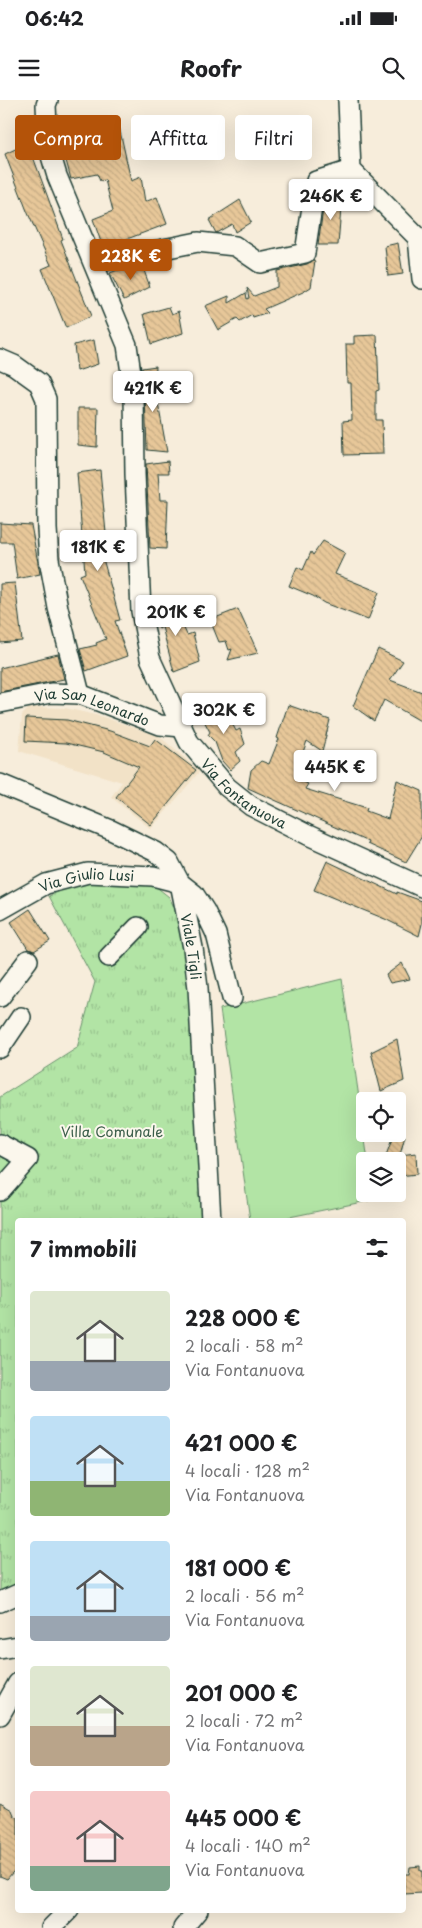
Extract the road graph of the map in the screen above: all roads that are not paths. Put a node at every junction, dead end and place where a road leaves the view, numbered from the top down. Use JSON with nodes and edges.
{"nodes":[{"id":1,"x":48,"y":100,"type":"edge"},
{"id":2,"x":348,"y":100,"type":"edge"},
{"id":3,"x":350,"y":170,"type":"junction"},
{"id":4,"x":94,"y":263,"type":"junction"},
{"id":5,"x":422,"y":279,"type":"edge"},
{"id":6,"x":0,"y":359,"type":"edge"},
{"id":7,"x":80,"y":694,"type":"junction"},
{"id":8,"x":0,"y":703,"type":"edge"},
{"id":9,"x":182,"y":727,"type":"junction"},
{"id":10,"x":0,"y":784,"type":"edge"},
{"id":11,"x":180,"y":883,"type":"junction"},
{"id":12,"x":422,"y":887,"type":"edge"},
{"id":13,"x":0,"y":910,"type":"edge"},
{"id":14,"x":138,"y":927,"type":"dead end"},
{"id":15,"x":109,"y":957,"type":"dead end"},
{"id":16,"x":28,"y":960,"type":"dead end"},
{"id":17,"x":0,"y":997,"type":"edge"},
{"id":18,"x":232,"y":998,"type":"dead end"},
{"id":19,"x":21,"y":1017,"type":"dead end"},
{"id":20,"x":0,"y":1048,"type":"edge"},
{"id":21,"x":0,"y":1144,"type":"edge"},
{"id":22,"x":0,"y":1191,"type":"edge"},
{"id":23,"x":212,"y":1218,"type":"edge"},
{"id":24,"x":15,"y":1595,"type":"edge"},
{"id":25,"x":0,"y":1602,"type":"edge"},
{"id":26,"x":15,"y":1646,"type":"edge"},
{"id":27,"x":0,"y":1649,"type":"edge"},
{"id":28,"x":15,"y":1688,"type":"edge"},
{"id":29,"x":0,"y":1715,"type":"edge"},
{"id":30,"x":66,"y":1913,"type":"edge"},
{"id":31,"x":196,"y":1913,"type":"edge"},
{"id":32,"x":51,"y":1928,"type":"edge"},
{"id":33,"x":183,"y":1928,"type":"edge"}],
"edges":[{"from":1,"to":4,"type":"street","name":"Via Fontanuova"},
{"from":2,"to":3,"type":"street"},
{"from":3,"to":4,"type":"street"},
{"from":3,"to":5,"type":"street"},
{"from":4,"to":9,"type":"street","name":"Via Fontanuova"},
{"from":6,"to":7,"type":"street"},
{"from":7,"to":8,"type":"street","name":"Via San Leonardo"},
{"from":7,"to":9,"type":"street","name":"Via San Leonardo"},
{"from":9,"to":12,"type":"street","name":"Via Fontanuova"},
{"from":10,"to":11,"type":"street","name":"Viale Tigli"},
{"from":11,"to":13,"type":"street","name":"Via Giulio Lusi"},
{"from":11,"to":18,"type":"street"},
{"from":11,"to":23,"type":"street","name":"Viale Tigli"},
{"from":14,"to":15,"type":"street"},
{"from":16,"to":17,"type":"street"},
{"from":19,"to":20,"type":"street"},
{"from":21,"to":22,"type":"street"},
{"from":24,"to":25,"type":"street"},
{"from":26,"to":27,"type":"street"},
{"from":28,"to":29,"type":"street"},
{"from":30,"to":32,"type":"street"},
{"from":31,"to":33,"type":"street"}]}
